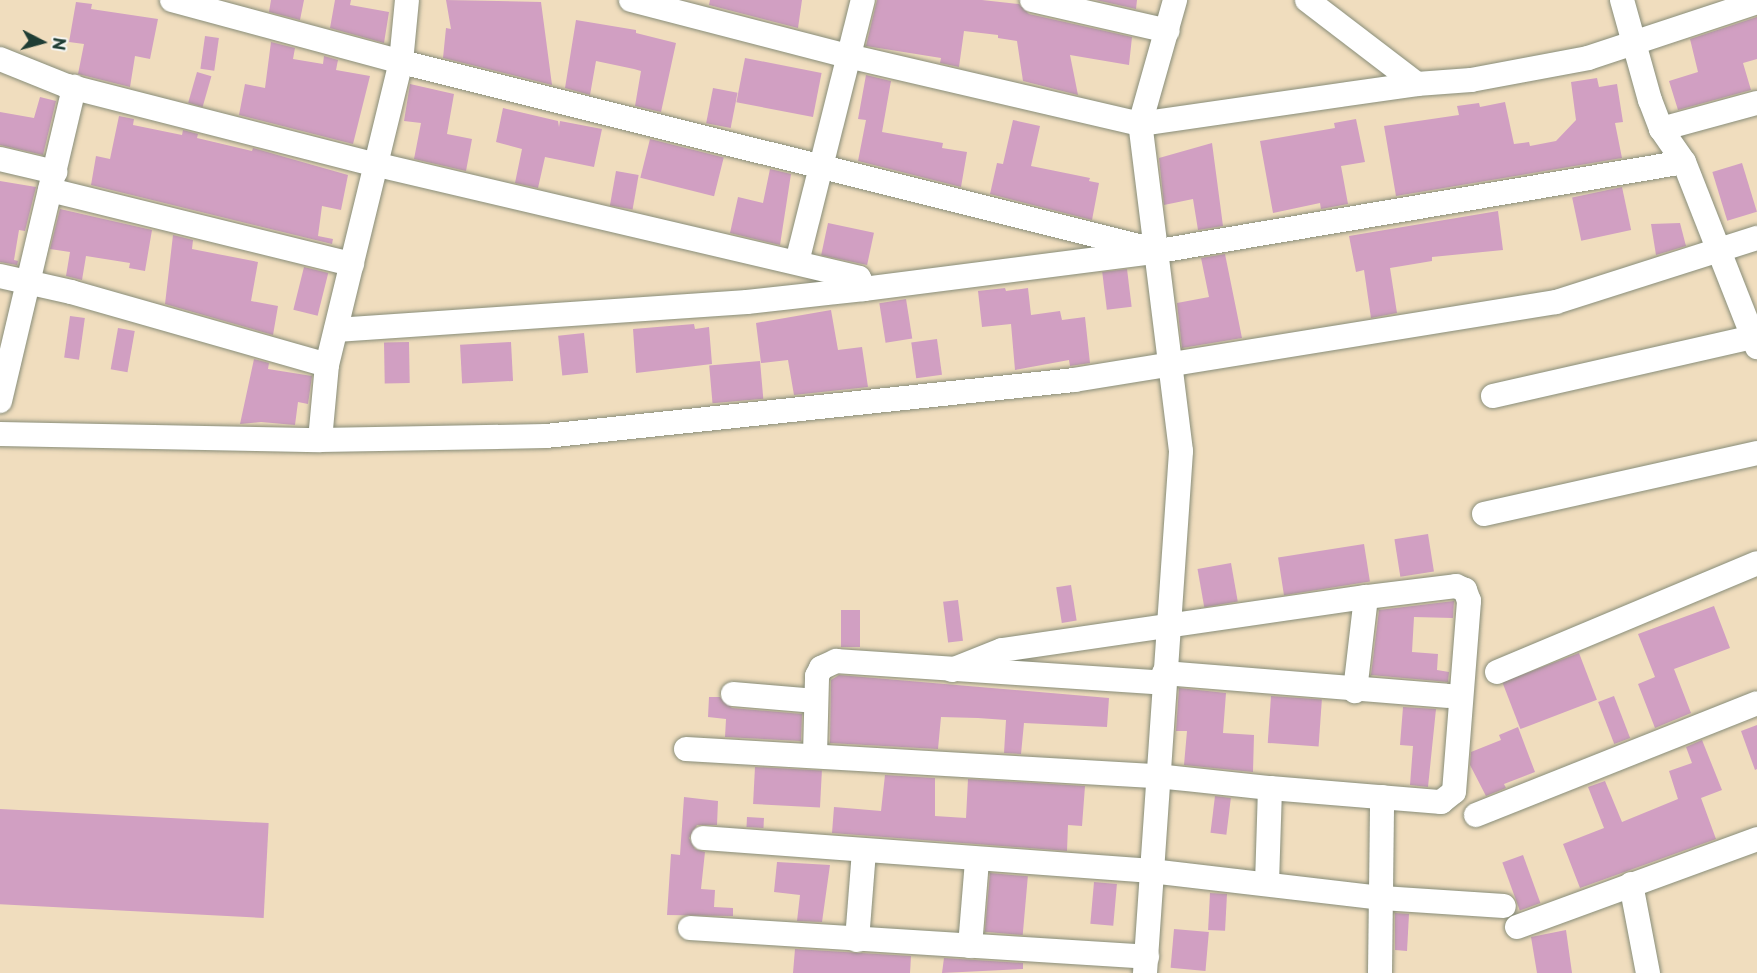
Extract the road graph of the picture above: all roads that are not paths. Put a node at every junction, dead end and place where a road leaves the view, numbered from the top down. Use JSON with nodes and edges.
{"nodes":[{"id":1,"x":172,"y":0,"type":"edge"},
{"id":2,"x":407,"y":0,"type":"edge"},
{"id":3,"x":630,"y":0,"type":"edge"},
{"id":4,"x":863,"y":0,"type":"edge"},
{"id":5,"x":1032,"y":0,"type":"edge"},
{"id":6,"x":1175,"y":0,"type":"edge"},
{"id":7,"x":1307,"y":0,"type":"edge"},
{"id":8,"x":1622,"y":0,"type":"edge"},
{"id":9,"x":1757,"y":2,"type":"edge"},
{"id":10,"x":1168,"y":31,"type":"junction"},
{"id":11,"x":1637,"y":43,"type":"junction"},
{"id":12,"x":848,"y":56,"type":"junction"},
{"id":13,"x":0,"y":59,"type":"edge"},
{"id":14,"x":401,"y":62,"type":"junction"},
{"id":15,"x":1417,"y":84,"type":"junction"},
{"id":16,"x":74,"y":87,"type":"junction"},
{"id":17,"x":1757,"y":103,"type":"edge"},
{"id":18,"x":1140,"y":124,"type":"junction"},
{"id":19,"x":1661,"y":129,"type":"junction"},
{"id":20,"x":0,"y":159,"type":"edge"},
{"id":21,"x":1684,"y":162,"type":"junction"},
{"id":22,"x":374,"y":164,"type":"junction"},
{"id":23,"x":824,"y":164,"type":"junction"},
{"id":24,"x":53,"y":181,"type":"junction"},
{"id":25,"x":1757,"y":238,"type":"edge"},
{"id":26,"x":1159,"y":251,"type":"junction"},
{"id":27,"x":1721,"y":251,"type":"junction"},
{"id":28,"x":797,"y":262,"type":"junction"},
{"id":29,"x":352,"y":264,"type":"junction"},
{"id":30,"x":0,"y":276,"type":"edge"},
{"id":31,"x":28,"y":282,"type":"junction"},
{"id":32,"x":864,"y":289,"type":"junction"},
{"id":33,"x":336,"y":330,"type":"junction"},
{"id":34,"x":1755,"y":342,"type":"edge"},
{"id":35,"x":1172,"y":364,"type":"junction"},
{"id":36,"x":327,"y":365,"type":"junction"},
{"id":37,"x":1493,"y":396,"type":"dead end"},
{"id":38,"x":0,"y":401,"type":"edge"},
{"id":39,"x":0,"y":434,"type":"edge"},
{"id":40,"x":320,"y":440,"type":"junction"},
{"id":41,"x":1757,"y":453,"type":"edge"},
{"id":42,"x":1484,"y":514,"type":"dead end"},
{"id":43,"x":1757,"y":563,"type":"edge"},
{"id":44,"x":1366,"y":597,"type":"junction"},
{"id":45,"x":1170,"y":623,"type":"junction"},
{"id":46,"x":952,"y":670,"type":"junction"},
{"id":47,"x":1497,"y":672,"type":"dead end"},
{"id":48,"x":1164,"y":678,"type":"junction"},
{"id":49,"x":1356,"y":691,"type":"junction"},
{"id":50,"x":733,"y":694,"type":"dead end"},
{"id":51,"x":1461,"y":697,"type":"junction"},
{"id":52,"x":816,"y":701,"type":"junction"},
{"id":53,"x":1757,"y":704,"type":"edge"},
{"id":54,"x":686,"y":749,"type":"dead end"},
{"id":55,"x":815,"y":755,"type":"junction"},
{"id":56,"x":1157,"y":776,"type":"junction"},
{"id":57,"x":1270,"y":788,"type":"junction"},
{"id":58,"x":1382,"y":797,"type":"junction"},
{"id":59,"x":1476,"y":815,"type":"dead end"},
{"id":60,"x":703,"y":838,"type":"dead end"},
{"id":61,"x":1757,"y":839,"type":"edge"},
{"id":62,"x":864,"y":851,"type":"junction"},
{"id":63,"x":977,"y":860,"type":"junction"},
{"id":64,"x":1151,"y":871,"type":"junction"},
{"id":65,"x":1268,"y":884,"type":"junction"},
{"id":66,"x":1631,"y":884,"type":"junction"},
{"id":67,"x":1382,"y":898,"type":"junction"},
{"id":68,"x":1504,"y":906,"type":"dead end"},
{"id":69,"x":1517,"y":927,"type":"dead end"},
{"id":70,"x":690,"y":928,"type":"dead end"},
{"id":71,"x":857,"y":940,"type":"junction"},
{"id":72,"x":970,"y":946,"type":"junction"},
{"id":73,"x":1146,"y":965,"type":"edge"},
{"id":74,"x":1380,"y":973,"type":"edge"},
{"id":75,"x":1648,"y":973,"type":"edge"}],
"edges":[{"from":1,"to":14,"type":"street"},
{"from":2,"to":14,"type":"street"},
{"from":3,"to":12,"type":"street"},
{"from":4,"to":12,"type":"street"},
{"from":5,"to":10,"type":"street"},
{"from":6,"to":10,"type":"street"},
{"from":7,"to":15,"type":"street"},
{"from":8,"to":11,"type":"street"},
{"from":9,"to":11,"type":"street"},
{"from":10,"to":18,"type":"street"},
{"from":11,"to":15,"type":"street"},
{"from":11,"to":19,"type":"street"},
{"from":12,"to":18,"type":"street"},
{"from":12,"to":23,"type":"street"},
{"from":13,"to":16,"type":"street"},
{"from":14,"to":22,"type":"street"},
{"from":14,"to":23,"type":"street"},
{"from":15,"to":18,"type":"street"},
{"from":16,"to":22,"type":"street"},
{"from":16,"to":24,"type":"street"},
{"from":17,"to":19,"type":"street"},
{"from":18,"to":26,"type":"street"},
{"from":19,"to":21,"type":"street"},
{"from":20,"to":24,"type":"street"},
{"from":21,"to":26,"type":"street"},
{"from":21,"to":27,"type":"street"},
{"from":22,"to":28,"type":"street"},
{"from":22,"to":29,"type":"street"},
{"from":23,"to":26,"type":"street"},
{"from":23,"to":28,"type":"street"},
{"from":24,"to":29,"type":"street"},
{"from":24,"to":31,"type":"street"},
{"from":25,"to":27,"type":"street"},
{"from":26,"to":32,"type":"street"},
{"from":26,"to":35,"type":"street"},
{"from":27,"to":34,"type":"street"},
{"from":27,"to":35,"type":"street"},
{"from":28,"to":32,"type":"street"},
{"from":29,"to":33,"type":"street"},
{"from":30,"to":31,"type":"street"},
{"from":31,"to":36,"type":"street"},
{"from":31,"to":38,"type":"street"},
{"from":32,"to":33,"type":"street"},
{"from":33,"to":36,"type":"street"},
{"from":34,"to":37,"type":"street"},
{"from":35,"to":40,"type":"street"},
{"from":35,"to":45,"type":"street"},
{"from":36,"to":40,"type":"street"},
{"from":39,"to":40,"type":"street"},
{"from":41,"to":42,"type":"street"},
{"from":43,"to":47,"type":"street"},
{"from":44,"to":45,"type":"street"},
{"from":44,"to":49,"type":"street"},
{"from":44,"to":51,"type":"street"},
{"from":45,"to":46,"type":"street"},
{"from":45,"to":48,"type":"street"},
{"from":46,"to":48,"type":"street"},
{"from":46,"to":52,"type":"street"},
{"from":48,"to":49,"type":"street"},
{"from":48,"to":56,"type":"street"},
{"from":49,"to":51,"type":"street"},
{"from":50,"to":52,"type":"street"},
{"from":51,"to":58,"type":"street"},
{"from":52,"to":55,"type":"street"},
{"from":53,"to":59,"type":"street"},
{"from":54,"to":55,"type":"street"},
{"from":55,"to":56,"type":"street"},
{"from":56,"to":57,"type":"street"},
{"from":56,"to":64,"type":"street"},
{"from":57,"to":58,"type":"street"},
{"from":57,"to":65,"type":"street"},
{"from":58,"to":67,"type":"street"},
{"from":60,"to":62,"type":"street"},
{"from":61,"to":66,"type":"street"},
{"from":62,"to":63,"type":"street"},
{"from":62,"to":71,"type":"street"},
{"from":63,"to":64,"type":"street"},
{"from":63,"to":72,"type":"street"},
{"from":64,"to":65,"type":"street"},
{"from":64,"to":73,"type":"street"},
{"from":65,"to":67,"type":"street"},
{"from":66,"to":69,"type":"street"},
{"from":66,"to":75,"type":"street"},
{"from":67,"to":68,"type":"street"},
{"from":67,"to":74,"type":"street"},
{"from":70,"to":71,"type":"street"},
{"from":71,"to":72,"type":"street"},
{"from":72,"to":73,"type":"street"}]}
